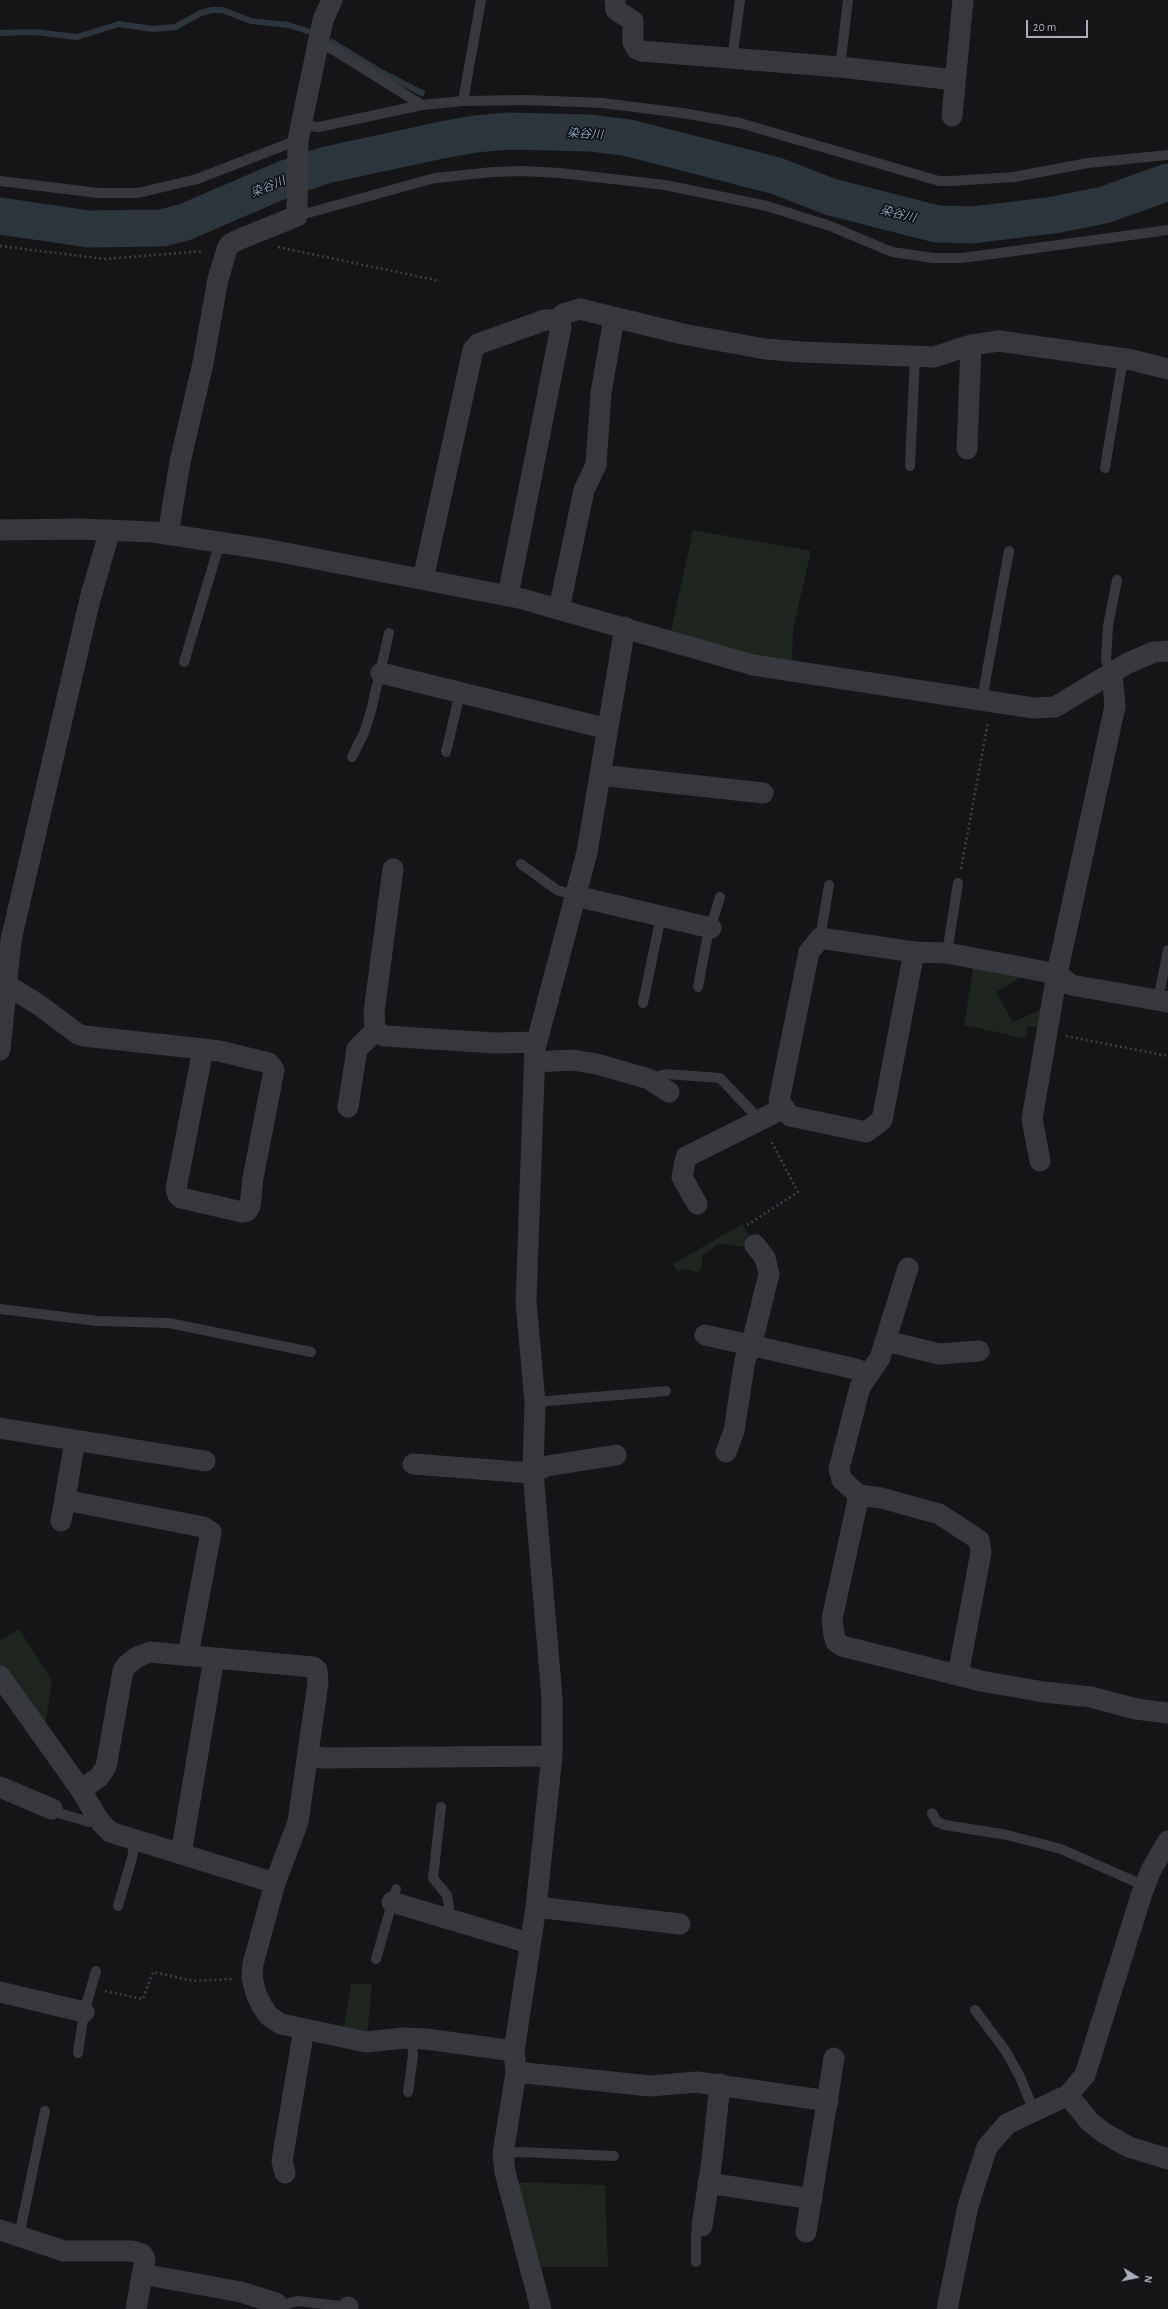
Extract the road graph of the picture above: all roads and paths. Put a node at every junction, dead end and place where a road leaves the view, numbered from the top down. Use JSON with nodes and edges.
{"nodes":[{"id":1,"x":332,"y":0,"type":"edge"},
{"id":2,"x":481,"y":0,"type":"edge"},
{"id":3,"x":615,"y":0,"type":"edge"},
{"id":4,"x":740,"y":0,"type":"edge"},
{"id":5,"x":848,"y":0,"type":"edge"},
{"id":6,"x":963,"y":0,"type":"edge"},
{"id":7,"x":317,"y":43,"type":"junction"},
{"id":8,"x":732,"y":59,"type":"junction"},
{"id":9,"x":840,"y":67,"type":"junction"},
{"id":10,"x":955,"y":80,"type":"junction"},
{"id":11,"x":463,"y":101,"type":"junction"},
{"id":12,"x":422,"y":105,"type":"junction"},
{"id":13,"x":952,"y":116,"type":"dead end"},
{"id":14,"x":299,"y":139,"type":"junction"},
{"id":15,"x":1168,"y":155,"type":"edge"},
{"id":16,"x":0,"y":181,"type":"edge"},
{"id":17,"x":297,"y":212,"type":"junction"},
{"id":18,"x":1168,"y":230,"type":"edge"},
{"id":19,"x":0,"y":246,"type":"edge"},
{"id":20,"x":273,"y":246,"type":"dead end"},
{"id":21,"x":227,"y":249,"type":"junction"},
{"id":22,"x":440,"y":281,"type":"dead end"},
{"id":23,"x":614,"y":318,"type":"junction"},
{"id":24,"x":558,"y":322,"type":"junction"},
{"id":25,"x":971,"y":345,"type":"junction"},
{"id":26,"x":915,"y":356,"type":"junction"},
{"id":27,"x":1123,"y":358,"type":"junction"},
{"id":28,"x":1168,"y":369,"type":"edge"},
{"id":29,"x":967,"y":448,"type":"dead end"},
{"id":30,"x":910,"y":466,"type":"dead end"},
{"id":31,"x":1105,"y":468,"type":"dead end"},
{"id":32,"x":0,"y":530,"type":"edge"},
{"id":33,"x":110,"y":530,"type":"junction"},
{"id":34,"x":168,"y":534,"type":"junction"},
{"id":35,"x":220,"y":542,"type":"junction"},
{"id":36,"x":1009,"y":551,"type":"dead end"},
{"id":37,"x":423,"y":578,"type":"junction"},
{"id":38,"x":1117,"y":580,"type":"dead end"},
{"id":39,"x":508,"y":595,"type":"junction"},
{"id":40,"x":559,"y":609,"type":"junction"},
{"id":41,"x":626,"y":627,"type":"junction"},
{"id":42,"x":389,"y":634,"type":"dead end"},
{"id":43,"x":1168,"y":651,"type":"edge"},
{"id":44,"x":184,"y":662,"type":"dead end"},
{"id":45,"x":381,"y":674,"type":"junction"},
{"id":46,"x":1112,"y":674,"type":"junction"},
{"id":47,"x":460,"y":693,"type":"junction"},
{"id":48,"x":987,"y":700,"type":"junction"},
{"id":49,"x":608,"y":729,"type":"junction"},
{"id":50,"x":446,"y":752,"type":"dead end"},
{"id":51,"x":352,"y":757,"type":"dead end"},
{"id":52,"x":600,"y":775,"type":"junction"},
{"id":53,"x":763,"y":793,"type":"dead end"},
{"id":54,"x":521,"y":864,"type":"dead end"},
{"id":55,"x":393,"y":869,"type":"dead end"},
{"id":56,"x":958,"y":883,"type":"joint"},
{"id":57,"x":829,"y":885,"type":"dead end"},
{"id":58,"x":576,"y":896,"type":"junction"},
{"id":59,"x":720,"y":897,"type":"dead end"},
{"id":60,"x":660,"y":916,"type":"junction"},
{"id":61,"x":711,"y":928,"type":"junction"},
{"id":62,"x":820,"y":938,"type":"junction"},
{"id":63,"x":1168,"y":950,"type":"edge"},
{"id":64,"x":914,"y":952,"type":"junction"},
{"id":65,"x":947,"y":953,"type":"junction"},
{"id":66,"x":1057,"y":974,"type":"junction"},
{"id":67,"x":3,"y":981,"type":"edge"},
{"id":68,"x":698,"y":987,"type":"dead end"},
{"id":69,"x":1163,"y":1001,"type":"edge"},
{"id":70,"x":643,"y":1004,"type":"dead end"},
{"id":71,"x":375,"y":1031,"type":"junction"},
{"id":72,"x":1047,"y":1032,"type":"junction"},
{"id":73,"x":535,"y":1042,"type":"junction"},
{"id":74,"x":203,"y":1049,"type":"junction"},
{"id":75,"x":0,"y":1050,"type":"edge"},
{"id":76,"x":1168,"y":1056,"type":"edge"},
{"id":77,"x":535,"y":1062,"type":"junction"},
{"id":78,"x":649,"y":1079,"type":"junction"},
{"id":79,"x":669,"y":1092,"type":"dead end"},
{"id":80,"x":348,"y":1107,"type":"dead end"},
{"id":81,"x":784,"y":1108,"type":"junction"},
{"id":82,"x":759,"y":1119,"type":"junction"},
{"id":83,"x":1040,"y":1160,"type":"dead end"},
{"id":84,"x":697,"y":1204,"type":"dead end"},
{"id":85,"x":743,"y":1227,"type":"dead end"},
{"id":86,"x":755,"y":1245,"type":"dead end"},
{"id":87,"x":908,"y":1268,"type":"dead end"},
{"id":88,"x":0,"y":1309,"type":"edge"},
{"id":89,"x":705,"y":1335,"type":"dead end"},
{"id":90,"x":886,"y":1341,"type":"junction"},
{"id":91,"x":751,"y":1347,"type":"junction"},
{"id":92,"x":979,"y":1351,"type":"dead end"},
{"id":93,"x":311,"y":1352,"type":"dead end"},
{"id":94,"x":867,"y":1374,"type":"junction"},
{"id":95,"x":666,"y":1391,"type":"dead end"},
{"id":96,"x":535,"y":1402,"type":"junction"},
{"id":97,"x":0,"y":1428,"type":"edge"},
{"id":98,"x":75,"y":1441,"type":"junction"},
{"id":99,"x":726,"y":1452,"type":"dead end"},
{"id":100,"x":616,"y":1455,"type":"dead end"},
{"id":101,"x":205,"y":1461,"type":"dead end"},
{"id":102,"x":413,"y":1464,"type":"dead end"},
{"id":103,"x":533,"y":1472,"type":"junction"},
{"id":104,"x":859,"y":1495,"type":"junction"},
{"id":105,"x":65,"y":1500,"type":"junction"},
{"id":106,"x":61,"y":1521,"type":"dead end"},
{"id":107,"x":188,"y":1655,"type":"junction"},
{"id":108,"x":214,"y":1658,"type":"junction"},
{"id":109,"x":958,"y":1675,"type":"junction"},
{"id":110,"x":0,"y":1676,"type":"edge"},
{"id":111,"x":1168,"y":1713,"type":"edge"},
{"id":112,"x":308,"y":1755,"type":"junction"},
{"id":113,"x":552,"y":1756,"type":"junction"},
{"id":114,"x":0,"y":1787,"type":"edge"},
{"id":115,"x":81,"y":1790,"type":"junction"},
{"id":116,"x":441,"y":1807,"type":"dead end"},
{"id":117,"x":52,"y":1809,"type":"joint"},
{"id":118,"x":932,"y":1813,"type":"dead end"},
{"id":119,"x":98,"y":1819,"type":"junction"},
{"id":120,"x":135,"y":1839,"type":"junction"},
{"id":121,"x":1168,"y":1840,"type":"edge"},
{"id":122,"x":181,"y":1854,"type":"junction"},
{"id":123,"x":275,"y":1883,"type":"junction"},
{"id":124,"x":1145,"y":1886,"type":"junction"},
{"id":125,"x":394,"y":1896,"type":"joint"},
{"id":126,"x":118,"y":1906,"type":"dead end"},
{"id":127,"x":536,"y":1907,"type":"junction"},
{"id":128,"x":447,"y":1919,"type":"junction"},
{"id":129,"x":680,"y":1924,"type":"dead end"},
{"id":130,"x":529,"y":1943,"type":"junction"},
{"id":131,"x":376,"y":1959,"type":"dead end"},
{"id":132,"x":96,"y":1971,"type":"dead end"},
{"id":133,"x":252,"y":1978,"type":"junction"},
{"id":134,"x":91,"y":1988,"type":"junction"},
{"id":135,"x":0,"y":1992,"type":"edge"},
{"id":136,"x":975,"y":2010,"type":"dead end"},
{"id":137,"x":84,"y":2012,"type":"junction"},
{"id":138,"x":304,"y":2029,"type":"junction"},
{"id":139,"x":412,"y":2038,"type":"junction"},
{"id":140,"x":514,"y":2051,"type":"junction"},
{"id":141,"x":78,"y":2053,"type":"dead end"},
{"id":142,"x":834,"y":2058,"type":"dead end"},
{"id":143,"x":516,"y":2072,"type":"junction"},
{"id":144,"x":720,"y":2084,"type":"junction"},
{"id":145,"x":408,"y":2092,"type":"dead end"},
{"id":146,"x":1068,"y":2094,"type":"junction"},
{"id":147,"x":828,"y":2101,"type":"junction"},
{"id":148,"x":45,"y":2111,"type":"dead end"},
{"id":149,"x":1034,"y":2111,"type":"junction"},
{"id":150,"x":503,"y":2154,"type":"junction"},
{"id":151,"x":614,"y":2156,"type":"dead end"},
{"id":152,"x":1168,"y":2159,"type":"edge"},
{"id":153,"x":285,"y":2173,"type":"dead end"},
{"id":154,"x":708,"y":2183,"type":"junction"},
{"id":155,"x":812,"y":2199,"type":"junction"},
{"id":156,"x":702,"y":2226,"type":"joint"},
{"id":157,"x":806,"y":2232,"type":"dead end"},
{"id":158,"x":10,"y":2233,"type":"edge"},
{"id":159,"x":696,"y":2262,"type":"dead end"},
{"id":160,"x":142,"y":2274,"type":"junction"},
{"id":161,"x":347,"y":2308,"type":"edge"},
{"id":162,"x":136,"y":2309,"type":"edge"},
{"id":163,"x":280,"y":2309,"type":"edge"},
{"id":164,"x":541,"y":2309,"type":"edge"},
{"id":165,"x":947,"y":2309,"type":"edge"}],
"edges":[{"from":1,"to":7,"type":"street"},
{"from":2,"to":11,"type":"lane"},
{"from":3,"to":8,"type":"street"},
{"from":4,"to":8,"type":"lane"},
{"from":5,"to":9,"type":"lane"},
{"from":6,"to":10,"type":"street"},
{"from":7,"to":12,"type":"lane"},
{"from":7,"to":14,"type":"street"},
{"from":8,"to":9,"type":"street"},
{"from":9,"to":10,"type":"street"},
{"from":10,"to":13,"type":"street"},
{"from":11,"to":12,"type":"lane"},
{"from":11,"to":15,"type":"lane"},
{"from":12,"to":14,"type":"lane"},
{"from":14,"to":16,"type":"lane"},
{"from":14,"to":17,"type":"street"},
{"from":17,"to":18,"type":"lane"},
{"from":17,"to":21,"type":"street"},
{"from":19,"to":21,"type":"path"},
{"from":20,"to":22,"type":"path"},
{"from":21,"to":34,"type":"street"},
{"from":23,"to":24,"type":"street"},
{"from":23,"to":26,"type":"street"},
{"from":23,"to":40,"type":"street"},
{"from":24,"to":37,"type":"street"},
{"from":24,"to":39,"type":"street"},
{"from":25,"to":26,"type":"street"},
{"from":25,"to":27,"type":"street"},
{"from":25,"to":29,"type":"street"},
{"from":26,"to":30,"type":"lane"},
{"from":27,"to":28,"type":"street"},
{"from":27,"to":31,"type":"lane"},
{"from":32,"to":33,"type":"street"},
{"from":33,"to":34,"type":"street"},
{"from":33,"to":67,"type":"street"},
{"from":34,"to":35,"type":"street"},
{"from":35,"to":37,"type":"street"},
{"from":35,"to":44,"type":"lane"},
{"from":36,"to":48,"type":"lane"},
{"from":37,"to":39,"type":"street"},
{"from":38,"to":46,"type":"lane"},
{"from":39,"to":40,"type":"street"},
{"from":40,"to":41,"type":"street"},
{"from":41,"to":48,"type":"street"},
{"from":41,"to":49,"type":"street"},
{"from":42,"to":45,"type":"lane"},
{"from":43,"to":46,"type":"street"},
{"from":45,"to":47,"type":"street"},
{"from":45,"to":51,"type":"lane"},
{"from":46,"to":48,"type":"street"},
{"from":46,"to":66,"type":"street"},
{"from":47,"to":49,"type":"street"},
{"from":47,"to":50,"type":"lane"},
{"from":48,"to":56,"type":"path"},
{"from":49,"to":52,"type":"street"},
{"from":52,"to":53,"type":"street"},
{"from":52,"to":58,"type":"street"},
{"from":54,"to":58,"type":"lane"},
{"from":55,"to":71,"type":"street"},
{"from":56,"to":65,"type":"lane"},
{"from":57,"to":62,"type":"lane"},
{"from":58,"to":60,"type":"street"},
{"from":58,"to":73,"type":"street"},
{"from":59,"to":61,"type":"lane"},
{"from":60,"to":61,"type":"street"},
{"from":60,"to":70,"type":"lane"},
{"from":61,"to":68,"type":"lane"},
{"from":62,"to":64,"type":"street"},
{"from":62,"to":81,"type":"street"},
{"from":63,"to":69,"type":"lane"},
{"from":64,"to":65,"type":"street"},
{"from":64,"to":81,"type":"street"},
{"from":65,"to":66,"type":"street"},
{"from":66,"to":69,"type":"street"},
{"from":66,"to":72,"type":"street"},
{"from":67,"to":74,"type":"street"},
{"from":67,"to":75,"type":"street"},
{"from":71,"to":73,"type":"street"},
{"from":71,"to":80,"type":"street"},
{"from":72,"to":76,"type":"path"},
{"from":72,"to":83,"type":"street"},
{"from":73,"to":77,"type":"street"},
{"from":74,"to":74,"type":"street"},
{"from":77,"to":78,"type":"street"},
{"from":77,"to":96,"type":"street"},
{"from":78,"to":79,"type":"street"},
{"from":78,"to":82,"type":"lane"},
{"from":81,"to":82,"type":"street"},
{"from":82,"to":84,"type":"street"},
{"from":82,"to":85,"type":"path"},
{"from":86,"to":91,"type":"street"},
{"from":87,"to":90,"type":"street"},
{"from":88,"to":93,"type":"lane"},
{"from":89,"to":91,"type":"street"},
{"from":90,"to":92,"type":"street"},
{"from":90,"to":94,"type":"street"},
{"from":91,"to":94,"type":"street"},
{"from":91,"to":99,"type":"street"},
{"from":94,"to":104,"type":"street"},
{"from":95,"to":96,"type":"lane"},
{"from":96,"to":103,"type":"street"},
{"from":97,"to":98,"type":"street"},
{"from":98,"to":101,"type":"street"},
{"from":98,"to":105,"type":"street"},
{"from":100,"to":103,"type":"street"},
{"from":102,"to":103,"type":"street"},
{"from":103,"to":113,"type":"street"},
{"from":104,"to":109,"type":"street"},
{"from":104,"to":109,"type":"street"},
{"from":105,"to":106,"type":"street"},
{"from":105,"to":107,"type":"street"},
{"from":107,"to":108,"type":"street"},
{"from":107,"to":115,"type":"street"},
{"from":108,"to":112,"type":"street"},
{"from":108,"to":122,"type":"street"},
{"from":109,"to":111,"type":"street"},
{"from":110,"to":115,"type":"street"},
{"from":112,"to":113,"type":"street"},
{"from":112,"to":123,"type":"street"},
{"from":113,"to":127,"type":"street"},
{"from":114,"to":117,"type":"street"},
{"from":115,"to":119,"type":"street"},
{"from":116,"to":128,"type":"lane"},
{"from":117,"to":119,"type":"lane"},
{"from":118,"to":124,"type":"lane"},
{"from":119,"to":120,"type":"street"},
{"from":120,"to":122,"type":"street"},
{"from":120,"to":126,"type":"lane"},
{"from":121,"to":124,"type":"street"},
{"from":122,"to":123,"type":"street"},
{"from":123,"to":133,"type":"street"},
{"from":124,"to":146,"type":"street"},
{"from":125,"to":128,"type":"street"},
{"from":125,"to":131,"type":"lane"},
{"from":127,"to":129,"type":"street"},
{"from":127,"to":130,"type":"street"},
{"from":128,"to":130,"type":"street"},
{"from":130,"to":140,"type":"street"},
{"from":132,"to":134,"type":"lane"},
{"from":133,"to":134,"type":"path"},
{"from":133,"to":138,"type":"street"},
{"from":134,"to":137,"type":"lane"},
{"from":135,"to":137,"type":"street"},
{"from":136,"to":149,"type":"lane"},
{"from":137,"to":141,"type":"lane"},
{"from":138,"to":139,"type":"street"},
{"from":138,"to":153,"type":"street"},
{"from":139,"to":140,"type":"street"},
{"from":139,"to":145,"type":"lane"},
{"from":140,"to":143,"type":"street"},
{"from":142,"to":147,"type":"street"},
{"from":143,"to":144,"type":"street"},
{"from":143,"to":150,"type":"street"},
{"from":144,"to":147,"type":"street"},
{"from":144,"to":154,"type":"street"},
{"from":146,"to":149,"type":"street"},
{"from":146,"to":152,"type":"street"},
{"from":147,"to":155,"type":"street"},
{"from":148,"to":158,"type":"lane"},
{"from":149,"to":165,"type":"street"},
{"from":150,"to":151,"type":"lane"},
{"from":150,"to":164,"type":"street"},
{"from":154,"to":155,"type":"street"},
{"from":154,"to":156,"type":"street"},
{"from":155,"to":157,"type":"street"},
{"from":156,"to":159,"type":"lane"},
{"from":158,"to":160,"type":"street"},
{"from":160,"to":162,"type":"street"},
{"from":160,"to":163,"type":"street"},
{"from":161,"to":163,"type":"lane"}]}
